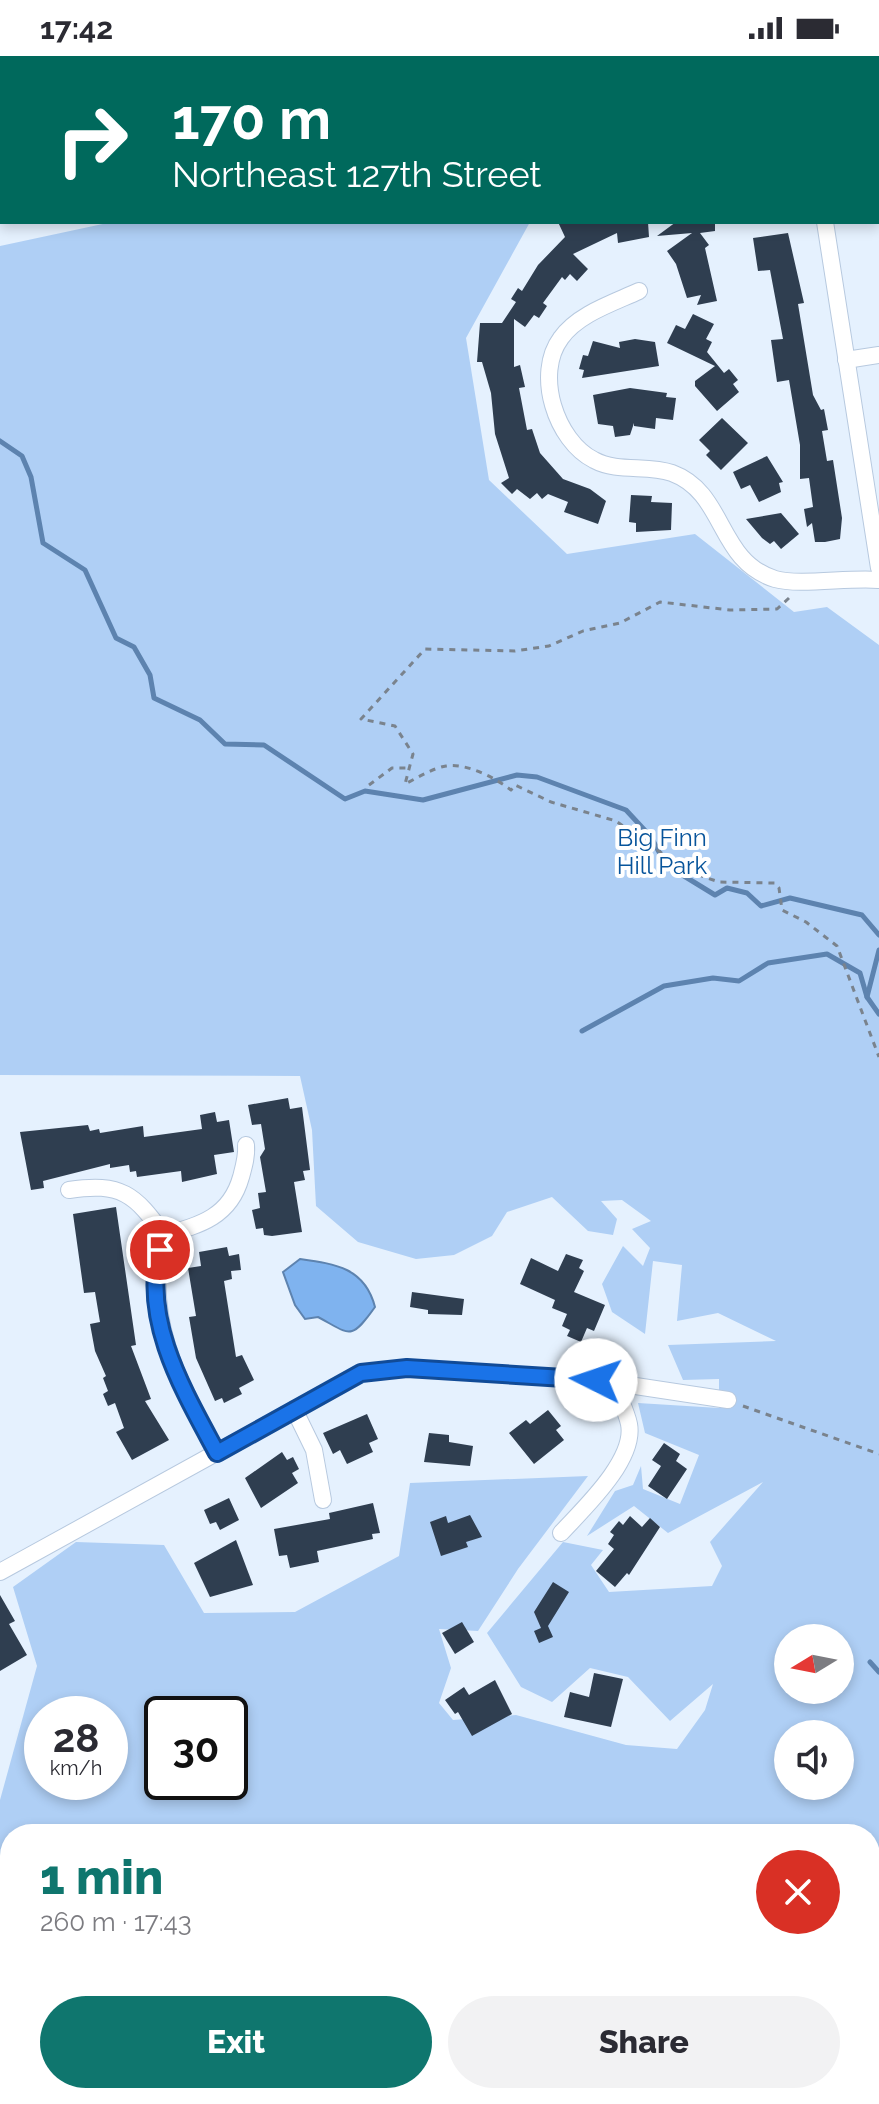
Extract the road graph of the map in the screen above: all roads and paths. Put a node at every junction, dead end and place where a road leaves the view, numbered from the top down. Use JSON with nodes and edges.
{"nodes":[{"id":1,"x":825,"y":224,"type":"edge"},
{"id":2,"x":639,"y":291,"type":"dead end"},
{"id":3,"x":879,"y":355,"type":"edge"},
{"id":4,"x":846,"y":360,"type":"junction"},
{"id":5,"x":879,"y":568,"type":"edge"},
{"id":6,"x":879,"y":580,"type":"edge"},
{"id":7,"x":798,"y":590,"type":"dead end"},
{"id":8,"x":410,"y":768,"type":"junction"},
{"id":9,"x":369,"y":785,"type":"dead end"},
{"id":10,"x":879,"y":1057,"type":"edge"},
{"id":11,"x":246,"y":1145,"type":"dead end"},
{"id":12,"x":69,"y":1190,"type":"dead end"},
{"id":13,"x":164,"y":1235,"type":"junction"},
{"id":14,"x":614,"y":1382,"type":"junction"},
{"id":15,"x":728,"y":1400,"type":"joint"},
{"id":16,"x":294,"y":1409,"type":"junction"},
{"id":17,"x":217,"y":1453,"type":"junction"},
{"id":18,"x":879,"y":1454,"type":"edge"},
{"id":19,"x":323,"y":1500,"type":"dead end"},
{"id":20,"x":561,"y":1533,"type":"dead end"},
{"id":21,"x":0,"y":1572,"type":"edge"}],
"edges":[{"from":1,"to":4,"type":"street"},
{"from":2,"to":6,"type":"street"},
{"from":3,"to":4,"type":"street"},
{"from":4,"to":5,"type":"street"},
{"from":7,"to":8,"type":"path"},
{"from":8,"to":9,"type":"path"},
{"from":8,"to":10,"type":"path"},
{"from":11,"to":13,"type":"street"},
{"from":12,"to":13,"type":"street"},
{"from":13,"to":17,"type":"street"},
{"from":14,"to":15,"type":"street"},
{"from":14,"to":16,"type":"street"},
{"from":14,"to":20,"type":"street"},
{"from":15,"to":18,"type":"path"},
{"from":16,"to":17,"type":"street"},
{"from":16,"to":19,"type":"street"},
{"from":17,"to":21,"type":"street"}]}
